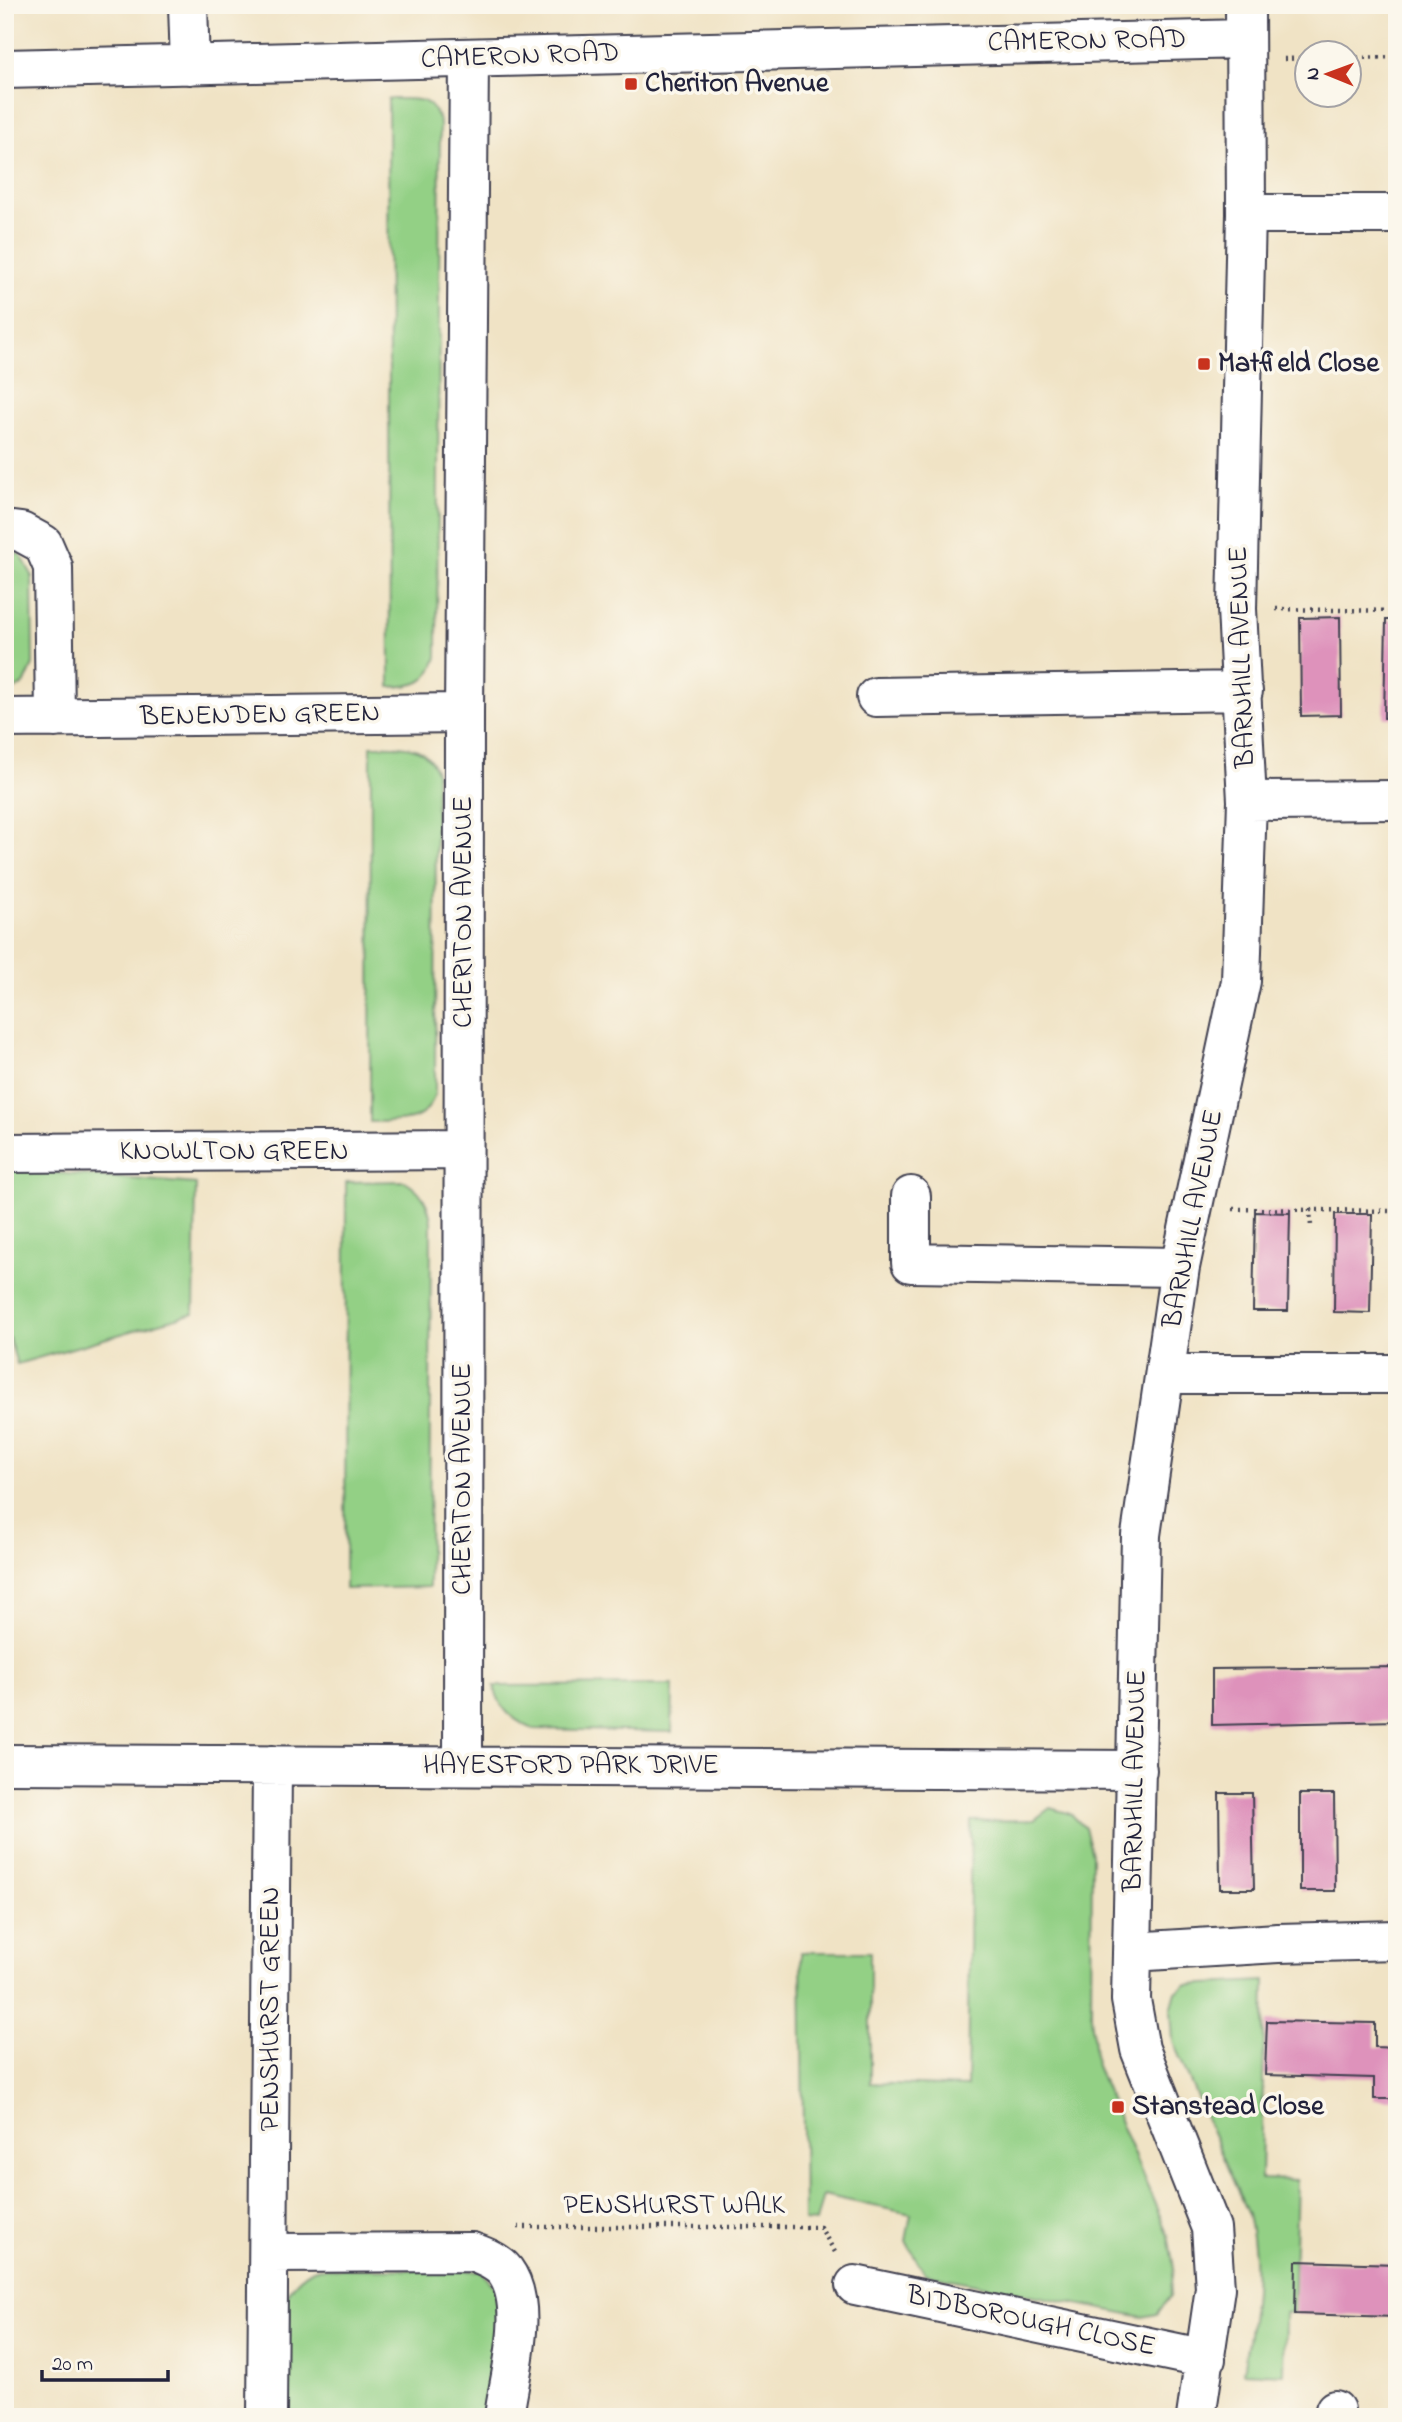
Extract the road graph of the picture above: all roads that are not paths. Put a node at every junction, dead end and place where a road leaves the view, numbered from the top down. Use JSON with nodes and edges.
{"nodes":[{"id":1,"x":188,"y":5,"type":"edge"},
{"id":2,"x":1245,"y":22,"type":"edge"},
{"id":3,"x":469,"y":58,"type":"junction"},
{"id":4,"x":190,"y":65,"type":"junction"},
{"id":5,"x":5,"y":69,"type":"edge"},
{"id":6,"x":1246,"y":214,"type":"junction"},
{"id":7,"x":1397,"y":214,"type":"edge"},
{"id":8,"x":5,"y":530,"type":"edge"},
{"id":9,"x":1243,"y":691,"type":"junction"},
{"id":10,"x":876,"y":697,"type":"dead end"},
{"id":11,"x":464,"y":713,"type":"junction"},
{"id":12,"x":5,"y":718,"type":"edge"},
{"id":13,"x":55,"y":718,"type":"junction"},
{"id":14,"x":1397,"y":800,"type":"edge"},
{"id":15,"x":1247,"y":801,"type":"junction"},
{"id":16,"x":463,"y":1150,"type":"junction"},
{"id":17,"x":5,"y":1153,"type":"edge"},
{"id":18,"x":911,"y":1196,"type":"dead end"},
{"id":19,"x":1181,"y":1268,"type":"junction"},
{"id":20,"x":1166,"y":1374,"type":"junction"},
{"id":21,"x":1397,"y":1374,"type":"edge"},
{"id":22,"x":5,"y":1764,"type":"edge"},
{"id":23,"x":272,"y":1765,"type":"junction"},
{"id":24,"x":463,"y":1765,"type":"junction"},
{"id":25,"x":1137,"y":1770,"type":"junction"},
{"id":26,"x":1397,"y":1940,"type":"edge"},
{"id":27,"x":1132,"y":1952,"type":"junction"},
{"id":28,"x":270,"y":2253,"type":"junction"},
{"id":29,"x":855,"y":2285,"type":"road end"},
{"id":30,"x":1206,"y":2359,"type":"junction"},
{"id":31,"x":267,"y":2417,"type":"edge"},
{"id":32,"x":504,"y":2417,"type":"edge"},
{"id":33,"x":1196,"y":2417,"type":"edge"}],
"edges":[{"from":1,"to":4,"type":"street"},
{"from":2,"to":3,"type":"street","name":"CAMERON ROAD"},
{"from":2,"to":6,"type":"street","name":"BARNHILL AVENUE"},
{"from":3,"to":4,"type":"street","name":"CAMERON ROAD"},
{"from":3,"to":11,"type":"street","name":"CHERITON AVENUE"},
{"from":4,"to":5,"type":"street","name":"CAMERON ROAD"},
{"from":6,"to":7,"type":"street"},
{"from":6,"to":9,"type":"street","name":"BARNHILL AVENUE"},
{"from":8,"to":13,"type":"street"},
{"from":9,"to":10,"type":"street"},
{"from":9,"to":15,"type":"street","name":"BARNHILL AVENUE"},
{"from":11,"to":13,"type":"street","name":"BENENDEN GREEN"},
{"from":11,"to":16,"type":"street","name":"CHERITON AVENUE"},
{"from":12,"to":13,"type":"street","name":"BENENDEN GREEN"},
{"from":14,"to":15,"type":"street"},
{"from":15,"to":19,"type":"street","name":"BARNHILL AVENUE"},
{"from":16,"to":17,"type":"street","name":"KNOWLTON GREEN"},
{"from":16,"to":24,"type":"street","name":"CHERITON AVENUE"},
{"from":18,"to":19,"type":"street"},
{"from":19,"to":20,"type":"street","name":"BARNHILL AVENUE"},
{"from":20,"to":21,"type":"street"},
{"from":20,"to":25,"type":"street","name":"BARNHILL AVENUE"},
{"from":22,"to":23,"type":"street","name":"HAYESFORD PARK DRIVE"},
{"from":23,"to":24,"type":"street","name":"HAYESFORD PARK DRIVE"},
{"from":23,"to":28,"type":"street","name":"PENSHURST GREEN"},
{"from":24,"to":25,"type":"street","name":"HAYESFORD PARK DRIVE"},
{"from":25,"to":27,"type":"street","name":"BARNHILL AVENUE"},
{"from":26,"to":27,"type":"street"},
{"from":27,"to":30,"type":"street","name":"BARNHILL AVENUE"},
{"from":28,"to":31,"type":"street","name":"PENSHURST GREEN"},
{"from":28,"to":32,"type":"street"},
{"from":29,"to":30,"type":"street","name":"BIDBOROUGH CLOSE"},
{"from":30,"to":33,"type":"street","name":"BARNHILL AVENUE"}]}
